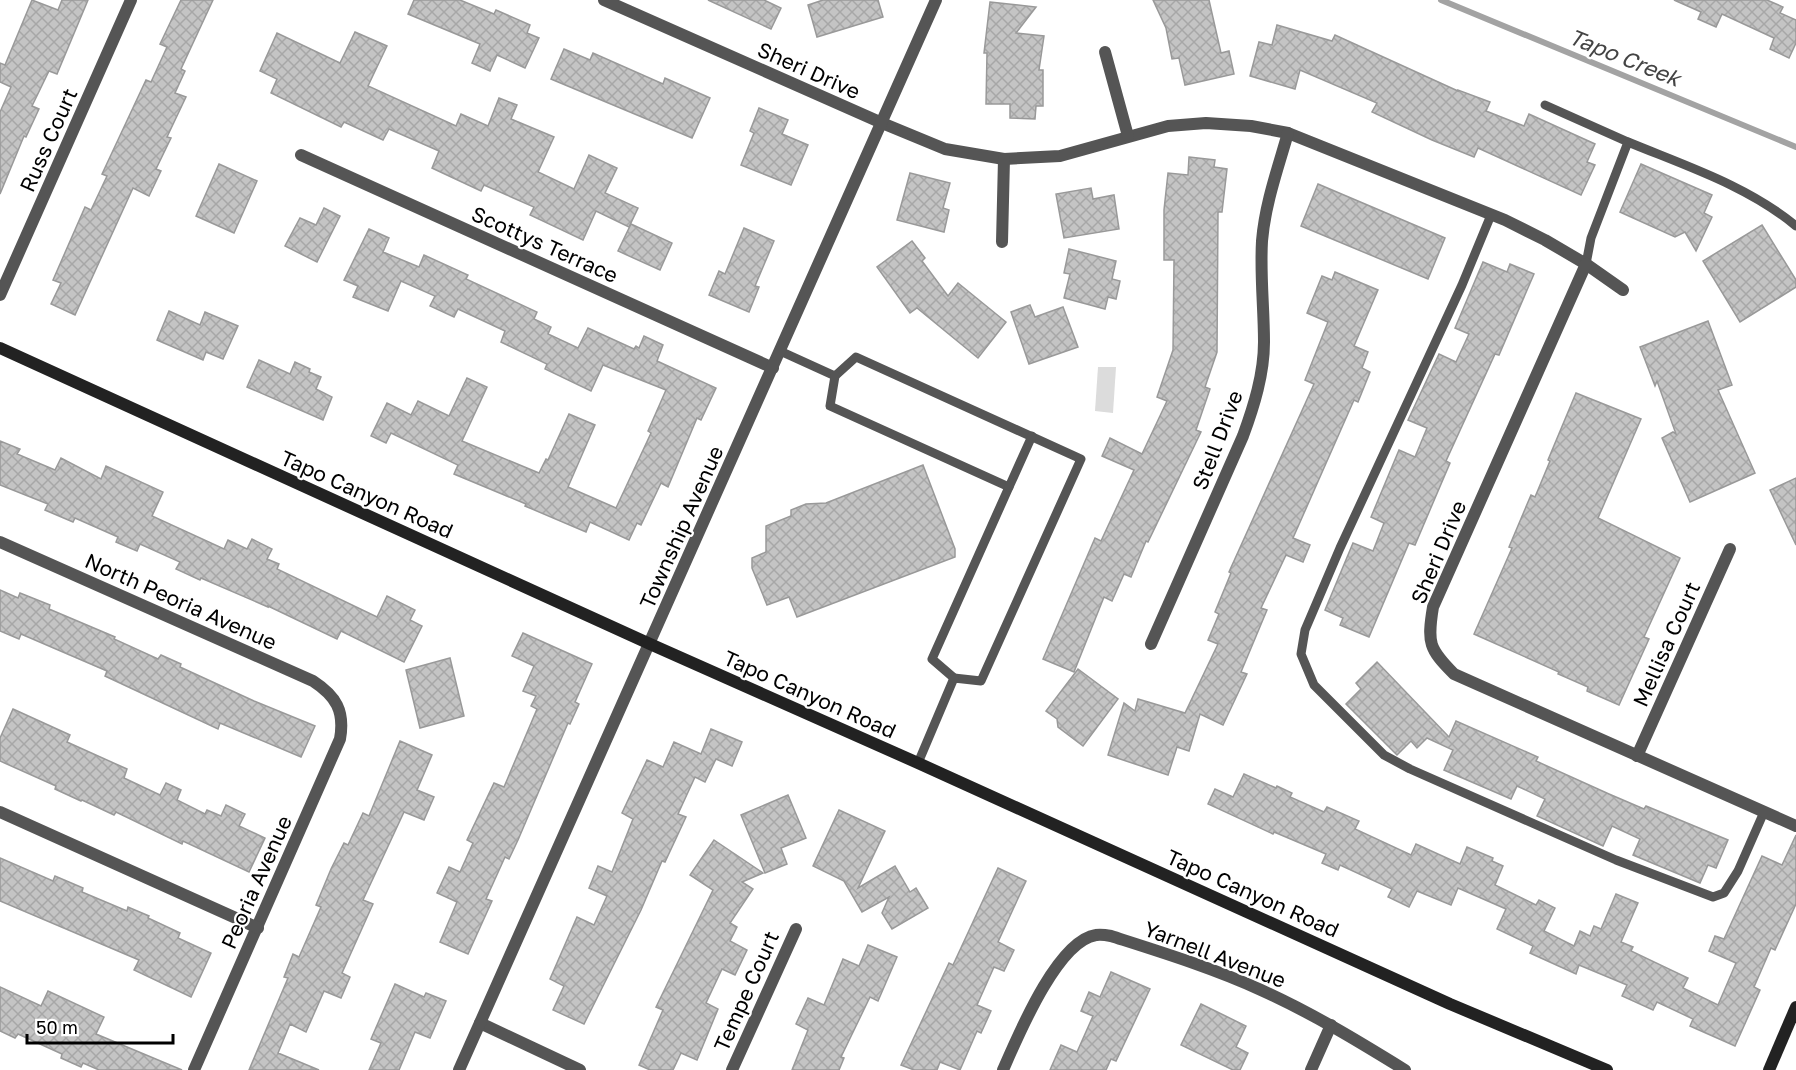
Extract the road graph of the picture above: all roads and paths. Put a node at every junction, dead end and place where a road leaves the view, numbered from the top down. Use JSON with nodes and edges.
{"nodes":[{"id":1,"x":131,"y":0,"type":"edge"},
{"id":2,"x":604,"y":0,"type":"edge"},
{"id":3,"x":936,"y":0,"type":"edge"},
{"id":4,"x":1105,"y":52,"type":"dead end"},
{"id":5,"x":1545,"y":105,"type":"dead end"},
{"id":6,"x":882,"y":123,"type":"junction"},
{"id":7,"x":1288,"y":133,"type":"junction"},
{"id":8,"x":1128,"y":136,"type":"junction"},
{"id":9,"x":1628,"y":142,"type":"junction"},
{"id":10,"x":301,"y":156,"type":"dead end"},
{"id":11,"x":1004,"y":159,"type":"junction"},
{"id":12,"x":1491,"y":215,"type":"junction"},
{"id":13,"x":1796,"y":226,"type":"edge"},
{"id":14,"x":1002,"y":242,"type":"dead end"},
{"id":15,"x":1586,"y":264,"type":"junction"},
{"id":16,"x":1623,"y":290,"type":"dead end"},
{"id":17,"x":0,"y":295,"type":"edge"},
{"id":18,"x":0,"y":348,"type":"edge"},
{"id":19,"x":780,"y":351,"type":"junction"},
{"id":20,"x":773,"y":368,"type":"junction"},
{"id":21,"x":834,"y":375,"type":"junction"},
{"id":22,"x":1032,"y":436,"type":"junction"},
{"id":23,"x":1009,"y":487,"type":"junction"},
{"id":24,"x":0,"y":542,"type":"edge"},
{"id":25,"x":1730,"y":549,"type":"dead end"},
{"id":26,"x":650,"y":644,"type":"junction"},
{"id":27,"x":1151,"y":644,"type":"dead end"},
{"id":28,"x":954,"y":678,"type":"junction"},
{"id":29,"x":338,"y":707,"type":"joint"},
{"id":30,"x":1637,"y":756,"type":"junction"},
{"id":31,"x":918,"y":763,"type":"junction"},
{"id":32,"x":0,"y":812,"type":"edge"},
{"id":33,"x":1764,"y":812,"type":"junction"},
{"id":34,"x":1796,"y":826,"type":"edge"},
{"id":35,"x":258,"y":928,"type":"junction"},
{"id":36,"x":796,"y":929,"type":"dead end"},
{"id":37,"x":1796,"y":1007,"type":"edge"},
{"id":38,"x":480,"y":1023,"type":"junction"},
{"id":39,"x":1331,"y":1024,"type":"junction"},
{"id":40,"x":194,"y":1070,"type":"edge"},
{"id":41,"x":459,"y":1070,"type":"edge"},
{"id":42,"x":580,"y":1070,"type":"edge"},
{"id":43,"x":732,"y":1070,"type":"edge"},
{"id":44,"x":1003,"y":1070,"type":"edge"},
{"id":45,"x":1311,"y":1070,"type":"edge"},
{"id":46,"x":1405,"y":1070,"type":"edge"},
{"id":47,"x":1607,"y":1070,"type":"edge"},
{"id":48,"x":1769,"y":1070,"type":"edge"}],
"edges":[{"from":1,"to":17,"type":"street","name":"Russ Court"},
{"from":2,"to":6,"type":"street","name":"Sheri Drive"},
{"from":3,"to":6,"type":"street","name":"Township Avenue"},
{"from":4,"to":8,"type":"street"},
{"from":5,"to":9,"type":"lane"},
{"from":6,"to":11,"type":"street","name":"Sheri Drive"},
{"from":6,"to":19,"type":"street","name":"Township Avenue"},
{"from":7,"to":8,"type":"street","name":"Sheri Drive"},
{"from":7,"to":12,"type":"street","name":"Sheri Drive"},
{"from":7,"to":27,"type":"street","name":"Stell Drive"},
{"from":8,"to":11,"type":"street","name":"Sheri Drive"},
{"from":9,"to":13,"type":"lane"},
{"from":9,"to":15,"type":"lane"},
{"from":10,"to":20,"type":"street","name":"Scottys Terrace"},
{"from":11,"to":14,"type":"street"},
{"from":12,"to":15,"type":"street","name":"Sheri Drive"},
{"from":12,"to":33,"type":"lane"},
{"from":15,"to":16,"type":"street","name":"Sheri Drive"},
{"from":15,"to":30,"type":"street","name":"Sheri Drive"},
{"from":18,"to":26,"type":"main road","name":"Tapo Canyon Road"},
{"from":19,"to":20,"type":"street","name":"Township Avenue"},
{"from":19,"to":21,"type":"lane"},
{"from":20,"to":26,"type":"street","name":"Township Avenue"},
{"from":21,"to":22,"type":"lane"},
{"from":21,"to":23,"type":"lane"},
{"from":22,"to":23,"type":"lane"},
{"from":22,"to":28,"type":"lane"},
{"from":23,"to":28,"type":"lane"},
{"from":24,"to":29,"type":"street","name":"North Peoria Avenue"},
{"from":25,"to":30,"type":"street","name":"Mellisa Court"},
{"from":26,"to":31,"type":"main road","name":"Tapo Canyon Road"},
{"from":26,"to":38,"type":"street","name":"Township Avenue"},
{"from":28,"to":31,"type":"lane"},
{"from":29,"to":35,"type":"street","name":"Peoria Avenue"},
{"from":30,"to":33,"type":"street","name":"Sheri Drive"},
{"from":31,"to":47,"type":"main road","name":"Tapo Canyon Road"},
{"from":32,"to":35,"type":"street"},
{"from":33,"to":34,"type":"street","name":"Sheri Drive"},
{"from":35,"to":40,"type":"street","name":"Peoria Avenue"},
{"from":36,"to":43,"type":"street","name":"Tempe Court"},
{"from":37,"to":48,"type":"main road"},
{"from":38,"to":41,"type":"street","name":"Township Avenue"},
{"from":38,"to":42,"type":"street"},
{"from":39,"to":44,"type":"street","name":"Yarnell Avenue"},
{"from":39,"to":45,"type":"street"},
{"from":39,"to":46,"type":"street","name":"Yarnell Avenue"}]}
